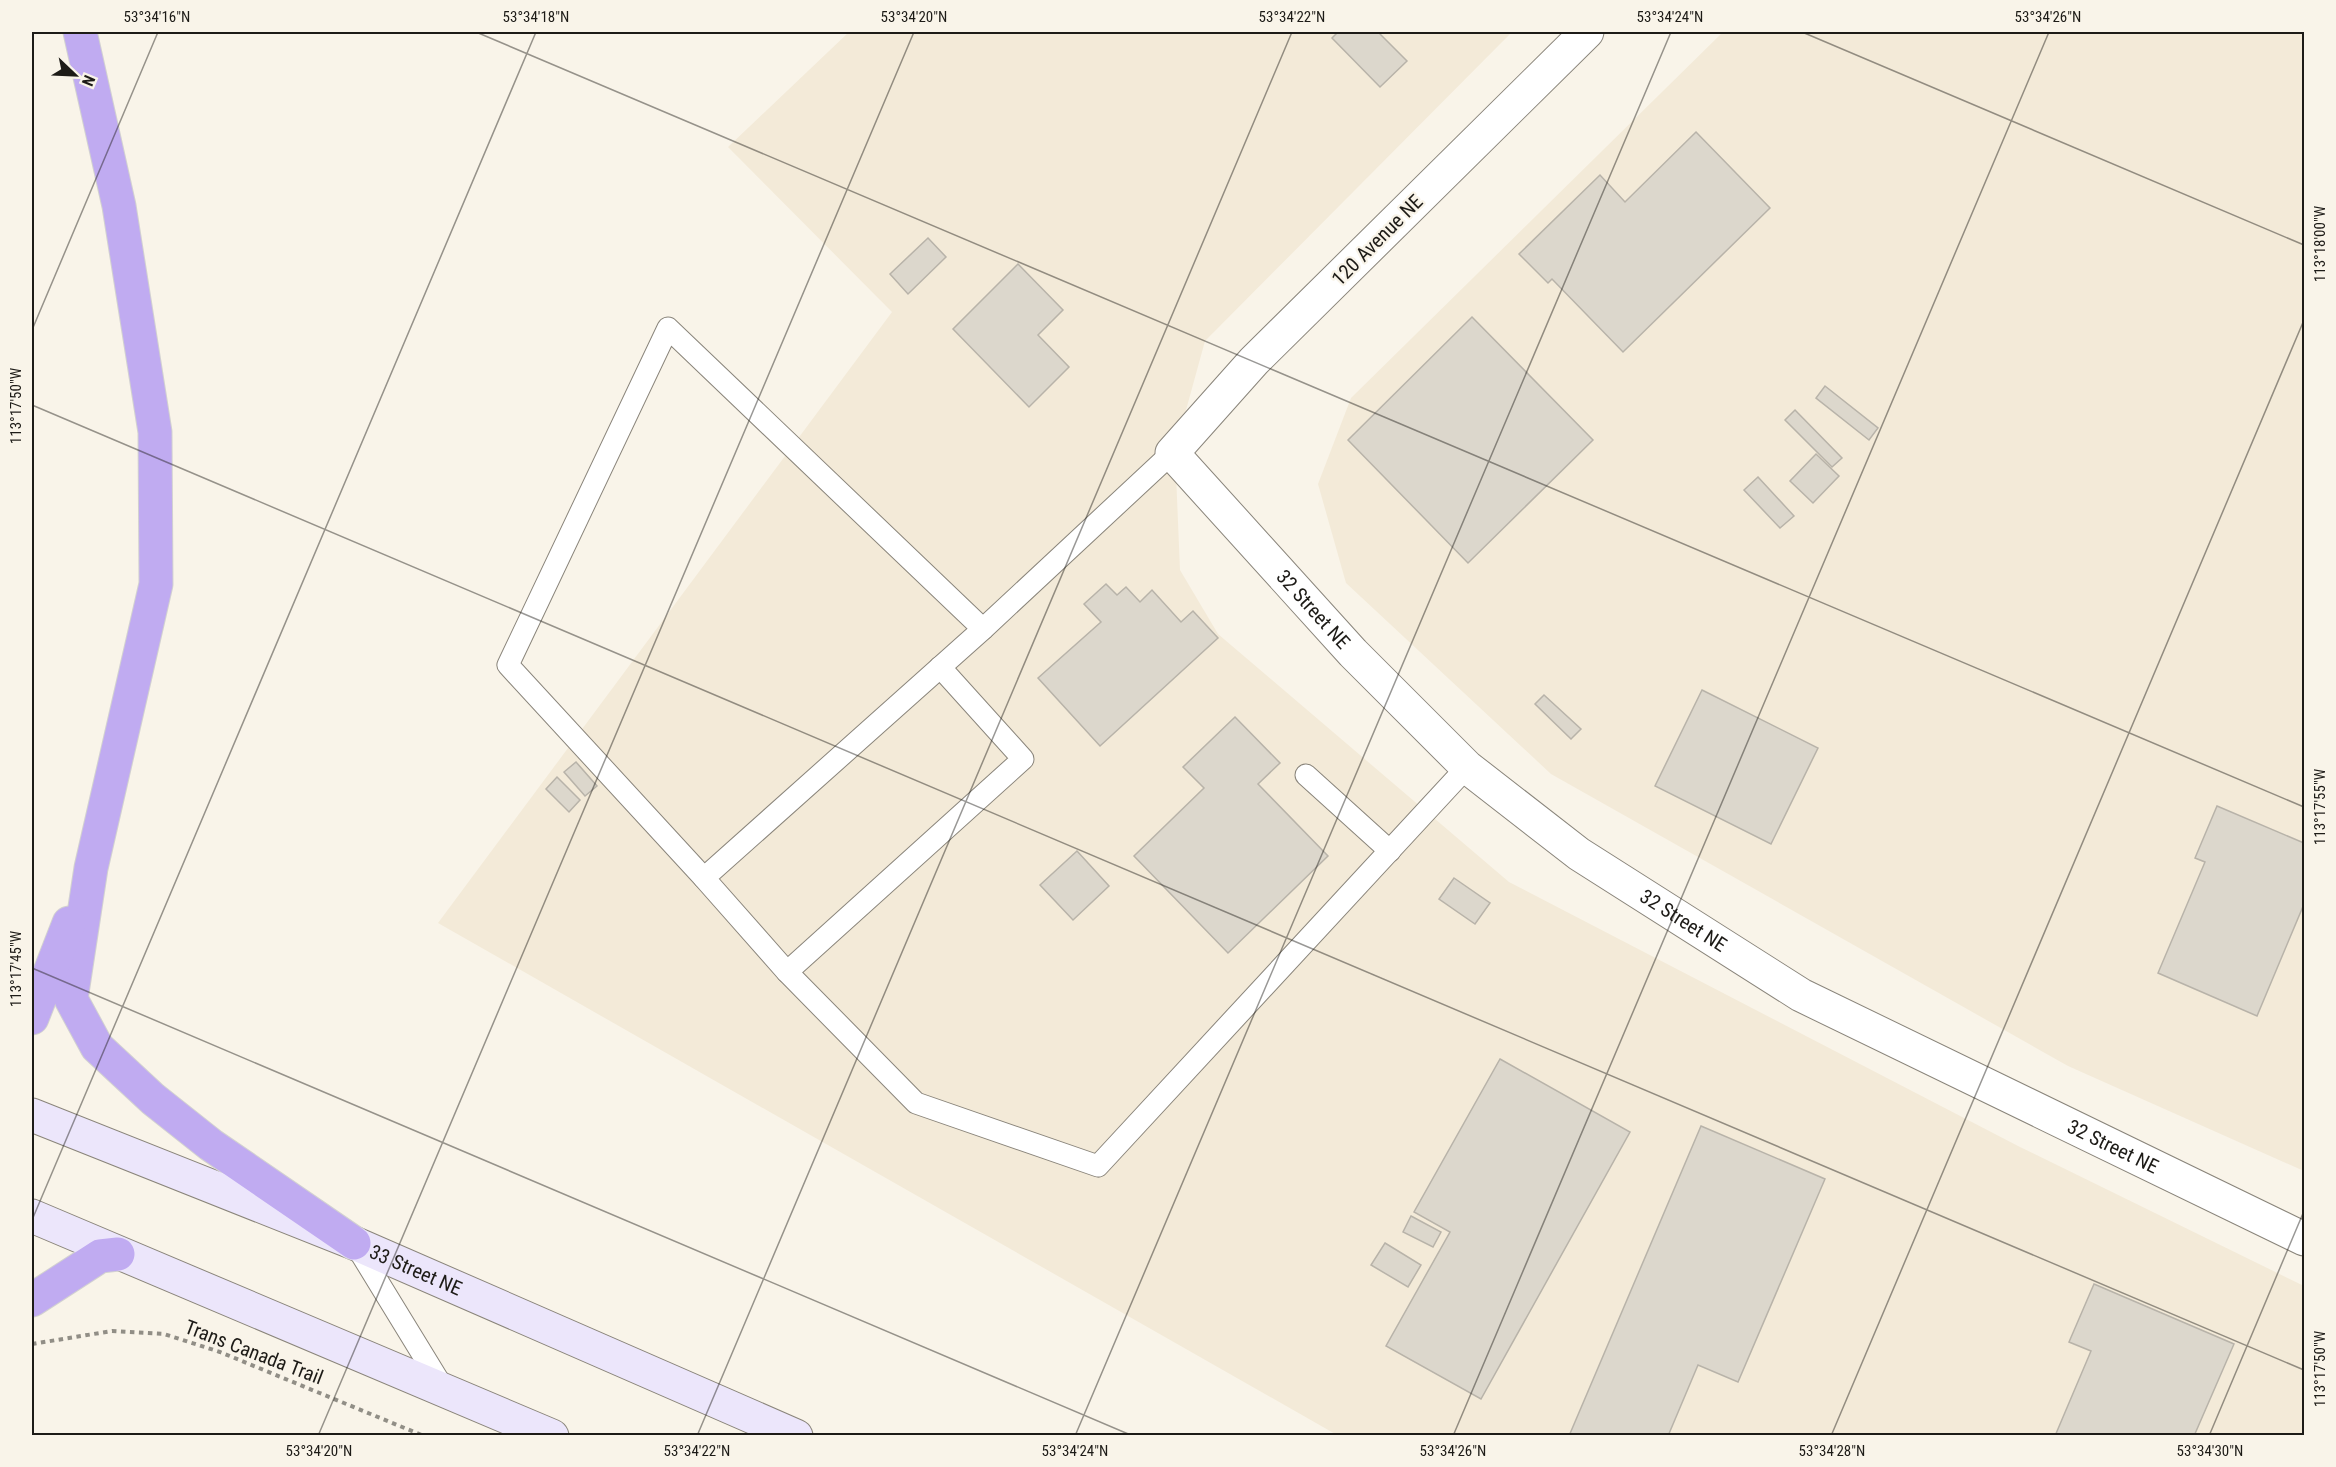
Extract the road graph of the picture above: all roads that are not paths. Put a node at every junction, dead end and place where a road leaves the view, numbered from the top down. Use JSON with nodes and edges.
{"nodes":[{"id":1,"x":80,"y":32,"type":"edge"},
{"id":2,"x":1587,"y":32,"type":"edge"},
{"id":3,"x":1172,"y":453,"type":"junction"},
{"id":4,"x":983,"y":629,"type":"junction"},
{"id":5,"x":940,"y":667,"type":"junction"},
{"id":6,"x":1467,"y":767,"type":"junction"},
{"id":7,"x":1306,"y":775,"type":"dead end"},
{"id":8,"x":1390,"y":851,"type":"junction"},
{"id":9,"x":91,"y":868,"type":"junction"},
{"id":10,"x":704,"y":878,"type":"junction"},
{"id":11,"x":787,"y":972,"type":"junction"},
{"id":12,"x":32,"y":1018,"type":"edge"},
{"id":13,"x":32,"y":1115,"type":"edge"},
{"id":14,"x":32,"y":1216,"type":"edge"},
{"id":15,"x":2304,"y":1239,"type":"edge"},
{"id":16,"x":354,"y":1243,"type":"junction"},
{"id":17,"x":118,"y":1254,"type":"junction"},
{"id":18,"x":32,"y":1300,"type":"edge"},
{"id":19,"x":445,"y":1392,"type":"junction"},
{"id":20,"x":552,"y":1436,"type":"edge"},
{"id":21,"x":796,"y":1436,"type":"edge"}],
"edges":[{"from":1,"to":9,"type":"highway"},
{"from":2,"to":3,"type":"street","name":"120 Avenue NE"},
{"from":3,"to":4,"type":"lane"},
{"from":3,"to":6,"type":"street","name":"32 Street NE"},
{"from":4,"to":5,"type":"lane"},
{"from":4,"to":10,"type":"lane"},
{"from":5,"to":10,"type":"lane"},
{"from":5,"to":11,"type":"lane"},
{"from":6,"to":8,"type":"lane"},
{"from":6,"to":15,"type":"street","name":"32 Street NE"},
{"from":7,"to":8,"type":"lane"},
{"from":8,"to":11,"type":"lane"},
{"from":9,"to":12,"type":"highway"},
{"from":9,"to":16,"type":"highway"},
{"from":10,"to":11,"type":"lane"},
{"from":13,"to":16,"type":"street","name":"33 Street NE"},
{"from":14,"to":17,"type":"street"},
{"from":16,"to":19,"type":"lane"},
{"from":16,"to":21,"type":"street","name":"33 Street NE"},
{"from":17,"to":18,"type":"highway"},
{"from":17,"to":19,"type":"street"},
{"from":19,"to":20,"type":"street"}]}
